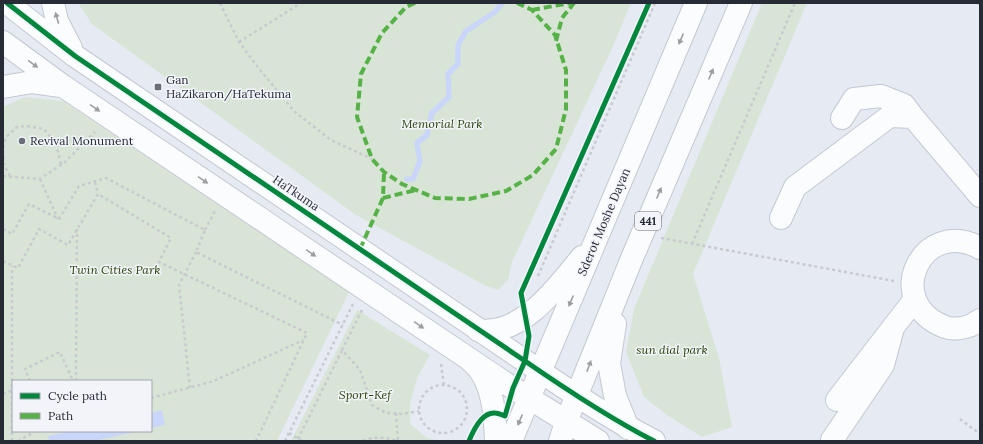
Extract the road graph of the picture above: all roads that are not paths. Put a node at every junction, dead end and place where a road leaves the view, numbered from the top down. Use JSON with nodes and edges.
{"nodes":[{"id":1,"x":53,"y":3,"type":"edge"},
{"id":2,"x":696,"y":3,"type":"edge"},
{"id":3,"x":741,"y":3,"type":"edge"},
{"id":4,"x":16,"y":6,"type":"edge"},
{"id":5,"x":3,"y":38,"type":"edge"},
{"id":6,"x":3,"y":42,"type":"edge"},
{"id":7,"x":75,"y":56,"type":"junction"},
{"id":8,"x":63,"y":86,"type":"junction"},
{"id":9,"x":3,"y":87,"type":"edge"},
{"id":10,"x":913,"y":117,"type":"junction"},
{"id":11,"x":842,"y":118,"type":"dead end"},
{"id":12,"x":980,"y":196,"type":"edge"},
{"id":13,"x":781,"y":218,"type":"dead end"},
{"id":14,"x":595,"y":243,"type":"junction"},
{"id":15,"x":980,"y":247,"type":"edge"},
{"id":16,"x":632,"y":258,"type":"junction"},
{"id":17,"x":914,"y":292,"type":"junction"},
{"id":18,"x":980,"y":320,"type":"edge"},
{"id":19,"x":893,"y":328,"type":"junction"},
{"id":20,"x":478,"y":330,"type":"junction"},
{"id":21,"x":470,"y":360,"type":"junction"},
{"id":22,"x":540,"y":372,"type":"junction"},
{"id":23,"x":577,"y":396,"type":"junction"},
{"id":24,"x":529,"y":398,"type":"junction"},
{"id":25,"x":836,"y":400,"type":"dead end"},
{"id":26,"x":628,"y":428,"type":"junction"},
{"id":27,"x":563,"y":432,"type":"edge"},
{"id":28,"x":496,"y":441,"type":"edge"},
{"id":29,"x":511,"y":441,"type":"edge"},
{"id":30,"x":598,"y":441,"type":"edge"},
{"id":31,"x":654,"y":441,"type":"edge"},
{"id":32,"x":835,"y":441,"type":"edge"}],
"edges":[{"from":7,"to":1,"type":"street","one_way":true},
{"from":2,"to":14,"type":"street","name":"Sderot Moshe Dayan","one_way":true},
{"from":16,"to":3,"type":"street","number":"441","one_way":true},
{"from":4,"to":5,"type":"street"},
{"from":4,"to":7,"type":"street","name":"HaTkuma"},
{"from":6,"to":8,"type":"street","one_way":true},
{"from":7,"to":20,"type":"street","name":"HaTkuma"},
{"from":8,"to":9,"type":"street"},
{"from":8,"to":21,"type":"street","one_way":true},
{"from":10,"to":11,"type":"street"},
{"from":10,"to":12,"type":"street"},
{"from":10,"to":13,"type":"street"},
{"from":14,"to":20,"type":"street"},
{"from":14,"to":22,"type":"street","name":"Sderot Moshe Dayan","one_way":true},
{"from":15,"to":17,"type":"street"},
{"from":23,"to":16,"type":"street","number":"441","one_way":true},
{"from":16,"to":26,"type":"street"},
{"from":17,"to":18,"type":"street"},
{"from":17,"to":19,"type":"street"},
{"from":19,"to":25,"type":"street"},
{"from":19,"to":32,"type":"street"},
{"from":20,"to":22,"type":"street","name":"HaTkuma"},
{"from":21,"to":24,"type":"street"},
{"from":21,"to":28,"type":"street"},
{"from":22,"to":23,"type":"street","name":"HaTkuma"},
{"from":22,"to":24,"type":"street","name":"Sderot Moshe Dayan"},
{"from":23,"to":26,"type":"street","name":"HaTkuma"},
{"from":23,"to":27,"type":"street","number":"441"},
{"from":24,"to":27,"type":"street"},
{"from":24,"to":29,"type":"street","name":"Sderot Moshe Dayan","one_way":true},
{"from":26,"to":31,"type":"street","name":"HaTkuma"},
{"from":27,"to":30,"type":"street"}]}
